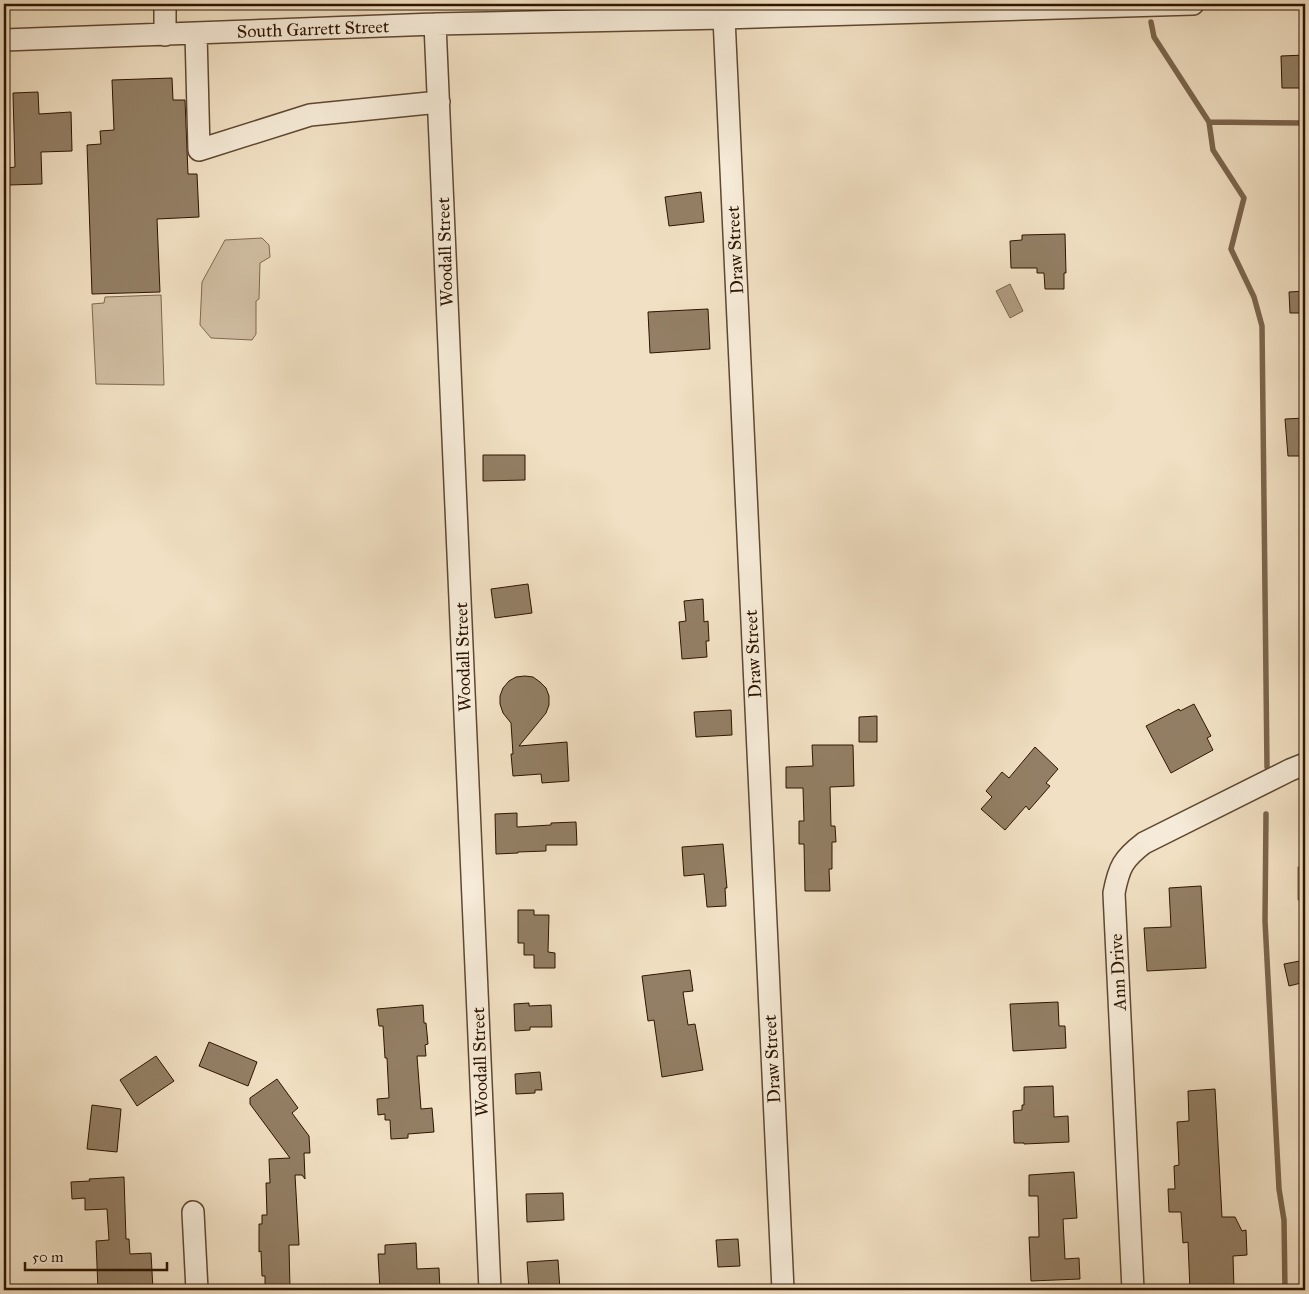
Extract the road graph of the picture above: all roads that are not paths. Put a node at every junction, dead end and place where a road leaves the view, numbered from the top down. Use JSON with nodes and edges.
{"nodes":[{"id":1,"x":165,"y":4,"type":"edge"},
{"id":2,"x":1193,"y":4,"type":"edge"},
{"id":3,"x":640,"y":12,"type":"edge"},
{"id":4,"x":724,"y":18,"type":"junction"},
{"id":5,"x":436,"y":24,"type":"junction"},
{"id":6,"x":196,"y":33,"type":"junction"},
{"id":7,"x":165,"y":35,"type":"junction"},
{"id":8,"x":4,"y":40,"type":"edge"},
{"id":9,"x":439,"y":102,"type":"junction"},
{"id":10,"x":1305,"y":764,"type":"edge"},
{"id":11,"x":194,"y":1212,"type":"dead end"},
{"id":12,"x":197,"y":1290,"type":"edge"},
{"id":13,"x":490,"y":1290,"type":"edge"},
{"id":14,"x":782,"y":1290,"type":"edge"},
{"id":15,"x":1133,"y":1290,"type":"edge"}],
"edges":[{"from":1,"to":7,"type":"street"},
{"from":2,"to":4,"type":"street","name":"South Garrett Street"},
{"from":3,"to":4,"type":"street","name":"South Garrett Street"},
{"from":3,"to":5,"type":"street","name":"South Garrett Street"},
{"from":4,"to":14,"type":"street","name":"Draw Street"},
{"from":5,"to":6,"type":"street","name":"South Garrett Street"},
{"from":5,"to":9,"type":"street","name":"Woodall Street"},
{"from":6,"to":7,"type":"street","name":"South Garrett Street"},
{"from":6,"to":9,"type":"street"},
{"from":7,"to":8,"type":"street","name":"South Garrett Street"},
{"from":9,"to":13,"type":"street","name":"Woodall Street"},
{"from":10,"to":15,"type":"street","name":"Ann Drive"},
{"from":11,"to":12,"type":"street"}]}
